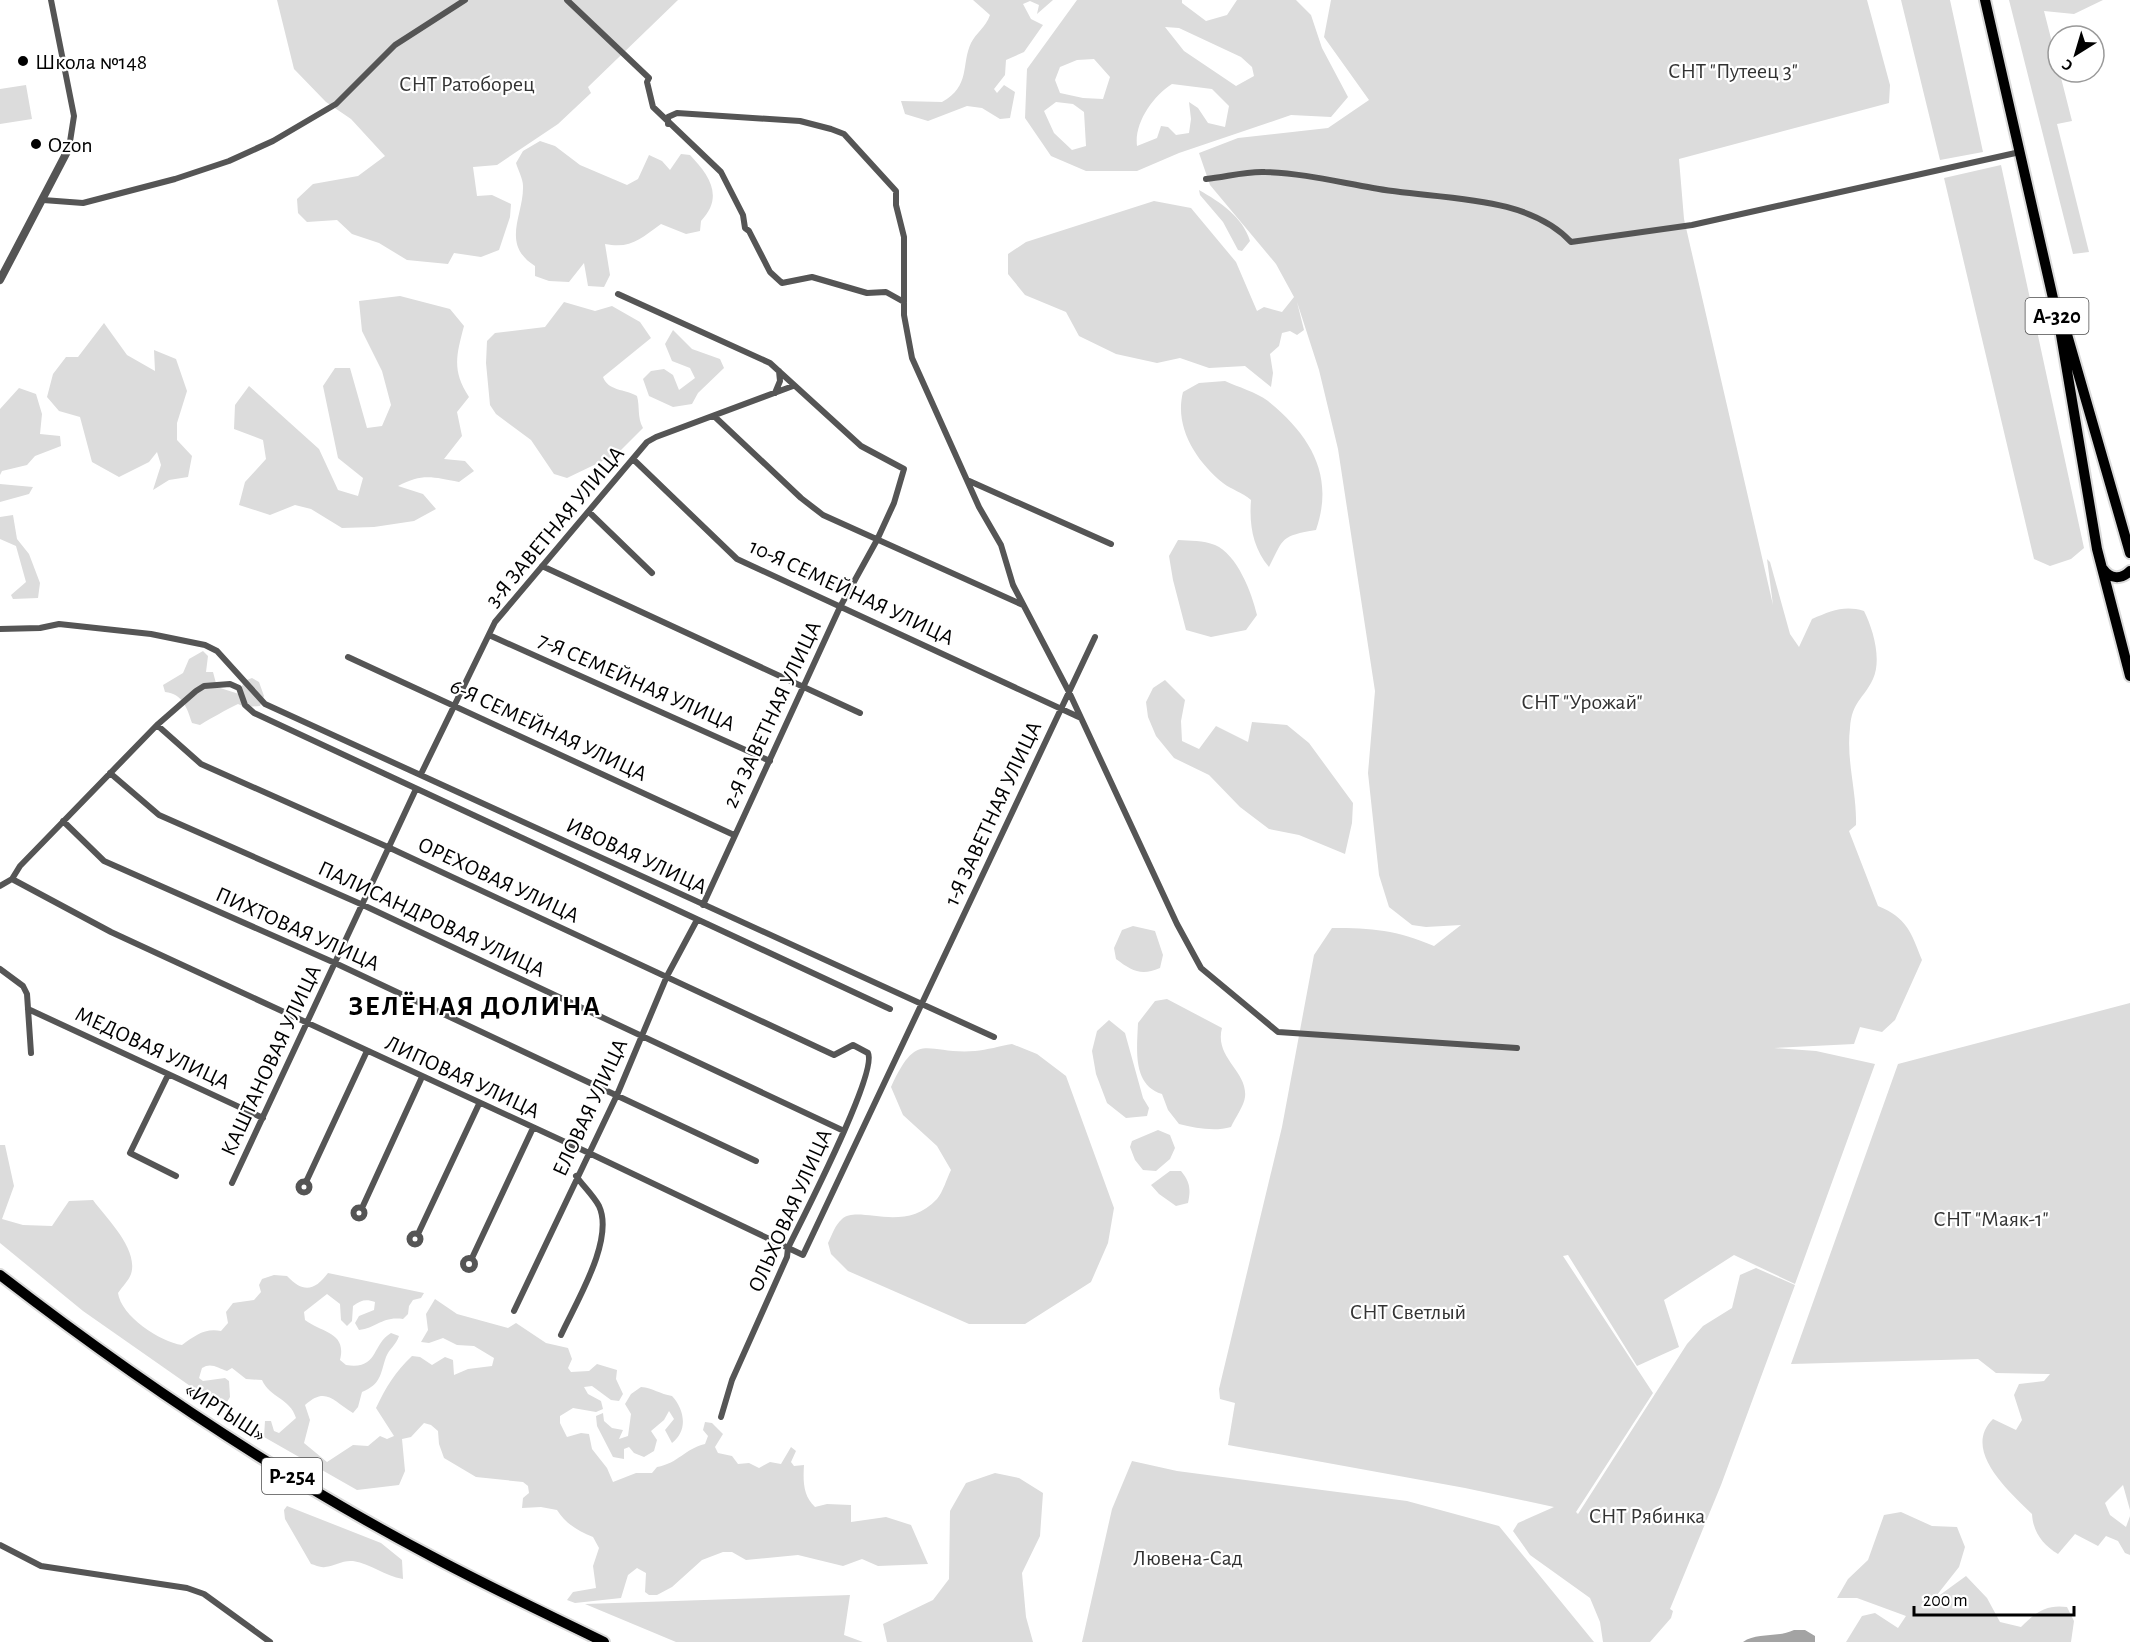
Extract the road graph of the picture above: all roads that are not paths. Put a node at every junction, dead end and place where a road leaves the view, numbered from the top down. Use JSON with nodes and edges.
{"nodes":[{"id":1,"x":51,"y":0,"type":"edge"},
{"id":2,"x":465,"y":0,"type":"edge"},
{"id":3,"x":567,"y":0,"type":"edge"},
{"id":4,"x":1985,"y":0,"type":"edge"},
{"id":5,"x":2006,"y":86,"type":"junction"},
{"id":6,"x":668,"y":124,"type":"junction"},
{"id":7,"x":69,"y":148,"type":"joint"},
{"id":8,"x":2020,"y":153,"type":"junction"},
{"id":9,"x":1206,"y":179,"type":"dead end"},
{"id":10,"x":43,"y":201,"type":"junction"},
{"id":11,"x":0,"y":280,"type":"edge"},
{"id":12,"x":618,"y":294,"type":"dead end"},
{"id":13,"x":904,"y":302,"type":"junction"},
{"id":14,"x":779,"y":371,"type":"junction"},
{"id":15,"x":793,"y":386,"type":"junction"},
{"id":16,"x":774,"y":393,"type":"junction"},
{"id":17,"x":714,"y":416,"type":"junction"},
{"id":18,"x":633,"y":459,"type":"junction"},
{"id":19,"x":967,"y":479,"type":"junction"},
{"id":20,"x":589,"y":512,"type":"junction"},
{"id":21,"x":877,"y":540,"type":"junction"},
{"id":22,"x":1111,"y":544,"type":"dead end"},
{"id":23,"x":2130,"y":553,"type":"edge"},
{"id":24,"x":542,"y":567,"type":"junction"},
{"id":25,"x":2102,"y":568,"type":"junction"},
{"id":26,"x":2130,"y":571,"type":"edge"},
{"id":27,"x":652,"y":573,"type":"dead end"},
{"id":28,"x":1023,"y":605,"type":"junction"},
{"id":29,"x":840,"y":607,"type":"junction"},
{"id":30,"x":0,"y":629,"type":"edge"},
{"id":31,"x":489,"y":634,"type":"junction"},
{"id":32,"x":1095,"y":637,"type":"dead end"},
{"id":33,"x":348,"y":657,"type":"dead end"},
{"id":34,"x":2130,"y":676,"type":"edge"},
{"id":35,"x":805,"y":688,"type":"junction"},
{"id":36,"x":1069,"y":692,"type":"junction"},
{"id":37,"x":454,"y":705,"type":"junction"},
{"id":38,"x":1062,"y":708,"type":"junction"},
{"id":39,"x":860,"y":713,"type":"dead end"},
{"id":40,"x":1082,"y":718,"type":"junction"},
{"id":41,"x":157,"y":725,"type":"junction"},
{"id":42,"x":770,"y":761,"type":"junction"},
{"id":43,"x":110,"y":773,"type":"junction"},
{"id":44,"x":421,"y":774,"type":"junction"},
{"id":45,"x":416,"y":789,"type":"junction"},
{"id":46,"x":63,"y":821,"type":"junction"},
{"id":47,"x":734,"y":835,"type":"junction"},
{"id":48,"x":390,"y":848,"type":"junction"},
{"id":49,"x":12,"y":879,"type":"junction"},
{"id":50,"x":0,"y":886,"type":"edge"},
{"id":51,"x":363,"y":905,"type":"junction"},
{"id":52,"x":703,"y":905,"type":"junction"},
{"id":53,"x":697,"y":920,"type":"junction"},
{"id":54,"x":335,"y":963,"type":"junction"},
{"id":55,"x":0,"y":969,"type":"edge"},
{"id":56,"x":668,"y":976,"type":"junction"},
{"id":57,"x":920,"y":1004,"type":"junction"},
{"id":58,"x":28,"y":1009,"type":"junction"},
{"id":59,"x":890,"y":1009,"type":"dead end"},
{"id":60,"x":307,"y":1023,"type":"junction"},
{"id":61,"x":643,"y":1035,"type":"junction"},
{"id":62,"x":994,"y":1037,"type":"dead end"},
{"id":63,"x":1517,"y":1048,"type":"dead end"},
{"id":64,"x":367,"y":1051,"type":"junction"},
{"id":65,"x":31,"y":1053,"type":"dead end"},
{"id":66,"x":834,"y":1055,"type":"joint"},
{"id":67,"x":168,"y":1075,"type":"junction"},
{"id":68,"x":422,"y":1077,"type":"junction"},
{"id":69,"x":617,"y":1095,"type":"junction"},
{"id":70,"x":479,"y":1104,"type":"junction"},
{"id":71,"x":263,"y":1118,"type":"junction"},
{"id":72,"x":533,"y":1128,"type":"junction"},
{"id":73,"x":844,"y":1131,"type":"junction"},
{"id":74,"x":590,"y":1153,"type":"junction"},
{"id":75,"x":756,"y":1161,"type":"dead end"},
{"id":76,"x":176,"y":1176,"type":"dead end"},
{"id":77,"x":576,"y":1176,"type":"junction"},
{"id":78,"x":306,"y":1182,"type":"dead end"},
{"id":79,"x":232,"y":1183,"type":"dead end"},
{"id":80,"x":362,"y":1208,"type":"dead end"},
{"id":81,"x":418,"y":1234,"type":"dead end"},
{"id":82,"x":788,"y":1248,"type":"junction"},
{"id":83,"x":803,"y":1255,"type":"joint"},
{"id":84,"x":472,"y":1258,"type":"dead end"},
{"id":85,"x":0,"y":1275,"type":"edge"},
{"id":86,"x":514,"y":1311,"type":"dead end"},
{"id":87,"x":561,"y":1335,"type":"dead end"},
{"id":88,"x":721,"y":1417,"type":"dead end"},
{"id":89,"x":0,"y":1545,"type":"edge"},
{"id":90,"x":270,"y":1642,"type":"edge"},
{"id":91,"x":604,"y":1642,"type":"edge"}],
"edges":[{"from":1,"to":7,"type":"street"},
{"from":2,"to":10,"type":"street"},
{"from":3,"to":6,"type":"street"},
{"from":4,"to":5,"type":"highway","number":"А-320"},
{"from":5,"to":8,"type":"highway","number":"А-320"},
{"from":5,"to":23,"type":"highway","number":"А-320"},
{"from":6,"to":13,"type":"street"},
{"from":6,"to":13,"type":"street"},
{"from":7,"to":10,"type":"street"},
{"from":8,"to":9,"type":"street"},
{"from":8,"to":25,"type":"highway","number":"А-320"},
{"from":10,"to":11,"type":"street"},
{"from":12,"to":14,"type":"street"},
{"from":13,"to":19,"type":"street"},
{"from":14,"to":15,"type":"street"},
{"from":14,"to":16,"type":"street"},
{"from":15,"to":16,"type":"street","name":"3-Я ЗАВЕТНАЯ УЛИЦА"},
{"from":15,"to":21,"type":"street","name":"2-Я ЗАВЕТНАЯ УЛИЦА"},
{"from":16,"to":17,"type":"street","name":"3-Я ЗАВЕТНАЯ УЛИЦА"},
{"from":17,"to":18,"type":"street","name":"3-Я ЗАВЕТНАЯ УЛИЦА"},
{"from":17,"to":21,"type":"street"},
{"from":18,"to":20,"type":"street","name":"3-Я ЗАВЕТНАЯ УЛИЦА"},
{"from":18,"to":29,"type":"street","name":"10-Я СЕМЕЙНАЯ УЛИЦА"},
{"from":19,"to":22,"type":"street"},
{"from":19,"to":28,"type":"street"},
{"from":20,"to":24,"type":"street","name":"3-Я ЗАВЕТНАЯ УЛИЦА"},
{"from":20,"to":27,"type":"street"},
{"from":21,"to":28,"type":"street"},
{"from":21,"to":29,"type":"street","name":"2-Я ЗАВЕТНАЯ УЛИЦА"},
{"from":24,"to":31,"type":"street","name":"3-Я ЗАВЕТНАЯ УЛИЦА"},
{"from":24,"to":35,"type":"street"},
{"from":25,"to":26,"type":"highway"},
{"from":25,"to":34,"type":"highway","number":"А-320"},
{"from":28,"to":36,"type":"street"},
{"from":29,"to":35,"type":"street","name":"2-Я ЗАВЕТНАЯ УЛИЦА"},
{"from":29,"to":38,"type":"street","name":"10-Я СЕМЕЙНАЯ УЛИЦА"},
{"from":30,"to":44,"type":"street","name":"ИВОВАЯ УЛИЦА"},
{"from":31,"to":37,"type":"street","name":"3-Я ЗАВЕТНАЯ УЛИЦА"},
{"from":31,"to":42,"type":"street","name":"7-Я СЕМЕЙНАЯ УЛИЦА"},
{"from":32,"to":36,"type":"street","name":"1-Я ЗАВЕТНАЯ УЛИЦА"},
{"from":33,"to":37,"type":"street","name":"6-Я СЕМЕЙНАЯ УЛИЦА"},
{"from":35,"to":39,"type":"street"},
{"from":35,"to":42,"type":"street","name":"2-Я ЗАВЕТНАЯ УЛИЦА"},
{"from":36,"to":38,"type":"street","name":"1-Я ЗАВЕТНАЯ УЛИЦА"},
{"from":36,"to":40,"type":"street"},
{"from":37,"to":44,"type":"street","name":"3-Я ЗАВЕТНАЯ УЛИЦА"},
{"from":37,"to":47,"type":"street","name":"6-Я СЕМЕЙНАЯ УЛИЦА"},
{"from":38,"to":40,"type":"street","name":"10-Я СЕМЕЙНАЯ УЛИЦА"},
{"from":38,"to":57,"type":"street","name":"1-Я ЗАВЕТНАЯ УЛИЦА"},
{"from":40,"to":63,"type":"street"},
{"from":41,"to":43,"type":"street"},
{"from":41,"to":45,"type":"street","name":"ИВОВАЯ УЛИЦА"},
{"from":41,"to":48,"type":"street","name":"ОРЕХОВАЯ УЛИЦА"},
{"from":42,"to":47,"type":"street","name":"2-Я ЗАВЕТНАЯ УЛИЦА"},
{"from":43,"to":46,"type":"street"},
{"from":43,"to":51,"type":"street","name":"ПАЛИСАНДРОВАЯ УЛИЦА"},
{"from":44,"to":52,"type":"street","name":"ИВОВАЯ УЛИЦА"},
{"from":45,"to":48,"type":"street","name":"КАШТАНОВАЯ УЛИЦА"},
{"from":45,"to":53,"type":"street","name":"ИВОВАЯ УЛИЦА"},
{"from":46,"to":49,"type":"street"},
{"from":46,"to":54,"type":"street","name":"ПИХТОВАЯ УЛИЦА"},
{"from":47,"to":52,"type":"street","name":"2-Я ЗАВЕТНАЯ УЛИЦА"},
{"from":48,"to":51,"type":"street","name":"КАШТАНОВАЯ УЛИЦА"},
{"from":48,"to":56,"type":"street","name":"ОРЕХОВАЯ УЛИЦА"},
{"from":49,"to":50,"type":"street"},
{"from":49,"to":60,"type":"street","name":"ЛИПОВАЯ УЛИЦА"},
{"from":51,"to":54,"type":"street","name":"КАШТАНОВАЯ УЛИЦА"},
{"from":51,"to":61,"type":"street","name":"ПАЛИСАНДРОВАЯ УЛИЦА"},
{"from":52,"to":57,"type":"street","name":"ИВОВАЯ УЛИЦА"},
{"from":53,"to":56,"type":"street","name":"ЕЛОВАЯ УЛИЦА"},
{"from":53,"to":59,"type":"street","name":"ИВОВАЯ УЛИЦА"},
{"from":54,"to":60,"type":"street","name":"КАШТАНОВАЯ УЛИЦА"},
{"from":54,"to":69,"type":"street","name":"ПИХТОВАЯ УЛИЦА"},
{"from":55,"to":58,"type":"street"},
{"from":56,"to":61,"type":"street","name":"ЕЛОВАЯ УЛИЦА"},
{"from":56,"to":66,"type":"street","name":"ОРЕХОВАЯ УЛИЦА"},
{"from":57,"to":62,"type":"street","name":"ИВОВАЯ УЛИЦА"},
{"from":57,"to":83,"type":"street","name":"1-Я ЗАВЕТНАЯ УЛИЦА"},
{"from":58,"to":65,"type":"street"},
{"from":58,"to":67,"type":"street","name":"МЕДОВАЯ УЛИЦА"},
{"from":60,"to":64,"type":"street","name":"ЛИПОВАЯ УЛИЦА"},
{"from":60,"to":71,"type":"street","name":"КАШТАНОВАЯ УЛИЦА"},
{"from":61,"to":69,"type":"street","name":"ЕЛОВАЯ УЛИЦА"},
{"from":61,"to":73,"type":"street","name":"ПАЛИСАНДРОВАЯ УЛИЦА"},
{"from":64,"to":68,"type":"street","name":"ЛИПОВАЯ УЛИЦА"},
{"from":64,"to":78,"type":"street"},
{"from":66,"to":73,"type":"street","name":"ОЛЬХОВАЯ УЛИЦА"},
{"from":67,"to":71,"type":"street","name":"МЕДОВАЯ УЛИЦА"},
{"from":67,"to":76,"type":"street"},
{"from":68,"to":70,"type":"street","name":"ЛИПОВАЯ УЛИЦА"},
{"from":68,"to":80,"type":"street"},
{"from":69,"to":74,"type":"street","name":"ЕЛОВАЯ УЛИЦА"},
{"from":69,"to":75,"type":"street","name":"ПИХТОВАЯ УЛИЦА"},
{"from":70,"to":72,"type":"street","name":"ЛИПОВАЯ УЛИЦА"},
{"from":70,"to":81,"type":"street"},
{"from":71,"to":79,"type":"street","name":"КАШТАНОВАЯ УЛИЦА"},
{"from":72,"to":74,"type":"street","name":"ЛИПОВАЯ УЛИЦА"},
{"from":72,"to":84,"type":"street"},
{"from":73,"to":82,"type":"street","name":"ОЛЬХОВАЯ УЛИЦА"},
{"from":74,"to":77,"type":"street","name":"ЕЛОВАЯ УЛИЦА"},
{"from":74,"to":82,"type":"street","name":"ЛИПОВАЯ УЛИЦА"},
{"from":77,"to":86,"type":"street","name":"ЕЛОВАЯ УЛИЦА"},
{"from":77,"to":87,"type":"street"},
{"from":82,"to":83,"type":"street","name":"ЛИПОВАЯ УЛИЦА"},
{"from":82,"to":88,"type":"street","name":"ОЛЬХОВАЯ УЛИЦА"},
{"from":85,"to":91,"type":"highway","name":"«ИРТЫШ»","number":"Р-254"},
{"from":89,"to":90,"type":"street"}]}
